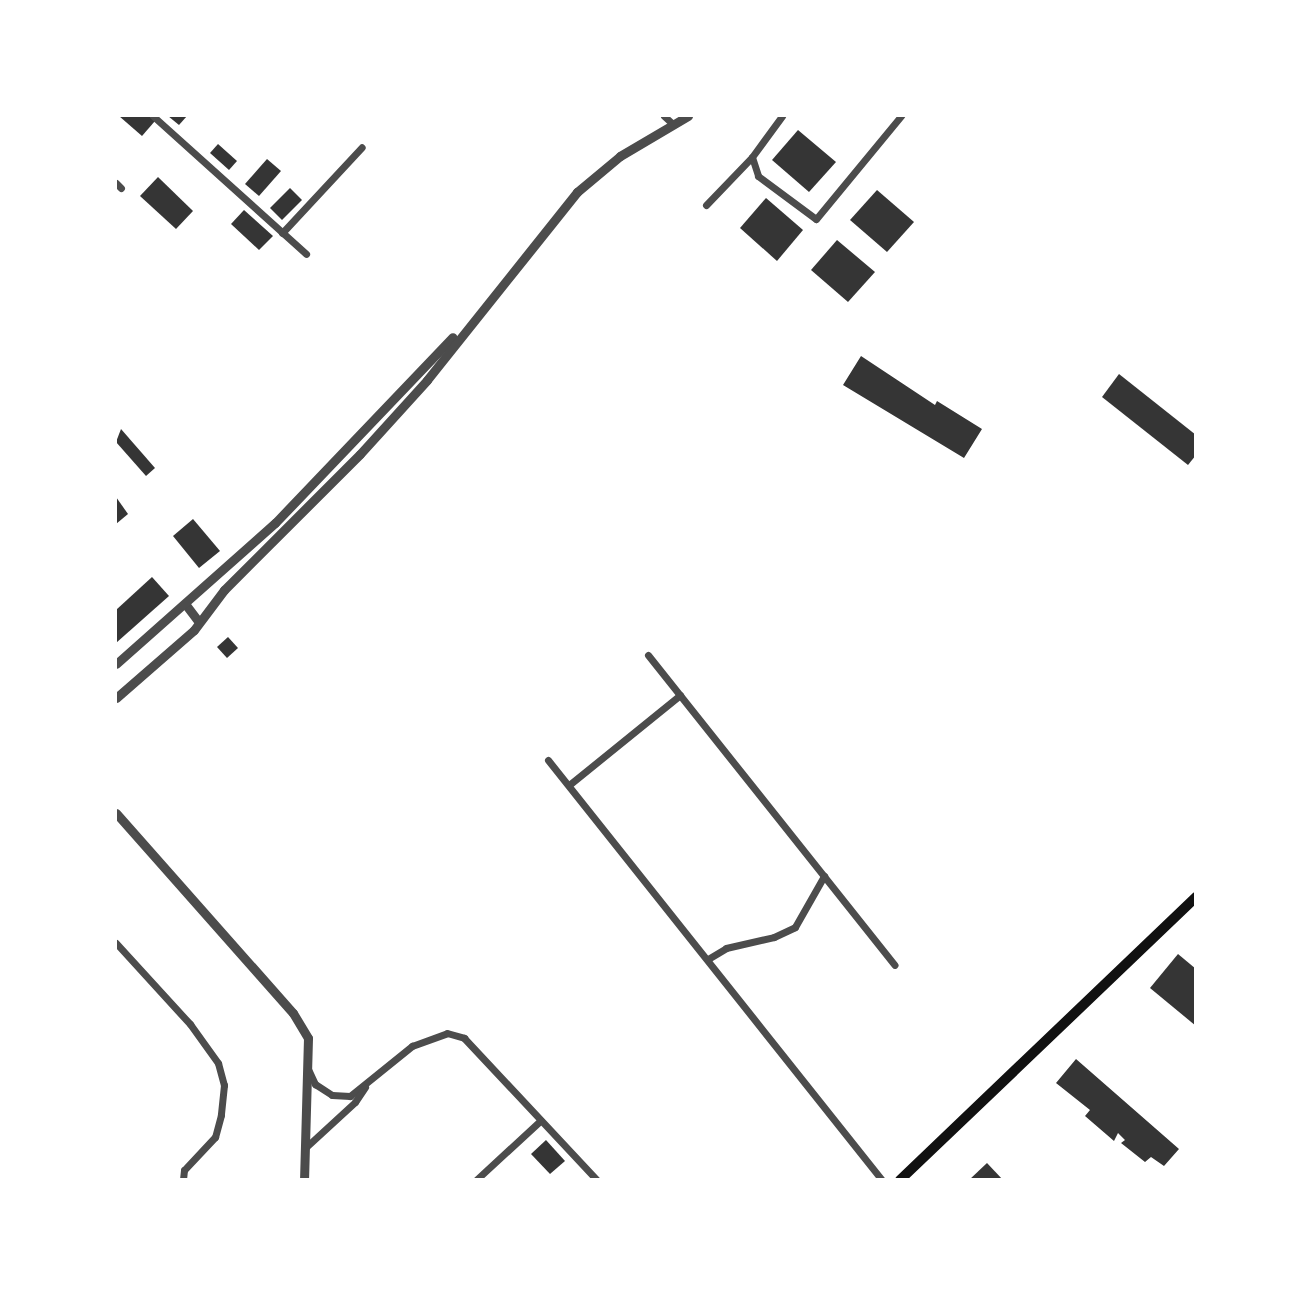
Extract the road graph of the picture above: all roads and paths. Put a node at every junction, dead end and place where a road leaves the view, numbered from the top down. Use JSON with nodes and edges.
{"nodes":[{"id":1,"x":153,"y":116,"type":"edge"},
{"id":2,"x":664,"y":116,"type":"edge"},
{"id":3,"x":688,"y":116,"type":"edge"},
{"id":4,"x":782,"y":116,"type":"edge"},
{"id":5,"x":901,"y":116,"type":"edge"},
{"id":6,"x":673,"y":124,"type":"junction"},
{"id":7,"x":362,"y":147,"type":"dead end"},
{"id":8,"x":752,"y":157,"type":"junction"},
{"id":9,"x":706,"y":205,"type":"dead end"},
{"id":10,"x":282,"y":233,"type":"junction"},
{"id":11,"x":306,"y":254,"type":"dead end"},
{"id":12,"x":483,"y":306,"type":"junction"},
{"id":13,"x":186,"y":605,"type":"junction"},
{"id":14,"x":199,"y":622,"type":"junction"},
{"id":15,"x":648,"y":655,"type":"dead end"},
{"id":16,"x":116,"y":664,"type":"edge"},
{"id":17,"x":680,"y":695,"type":"junction"},
{"id":18,"x":116,"y":698,"type":"edge"},
{"id":19,"x":548,"y":760,"type":"dead end"},
{"id":20,"x":569,"y":785,"type":"junction"},
{"id":21,"x":116,"y":813,"type":"edge"},
{"id":22,"x":824,"y":876,"type":"junction"},
{"id":23,"x":1195,"y":897,"type":"edge"},
{"id":24,"x":116,"y":943,"type":"edge"},
{"id":25,"x":708,"y":959,"type":"junction"},
{"id":26,"x":895,"y":965,"type":"dead end"},
{"id":27,"x":308,"y":1069,"type":"junction"},
{"id":28,"x":369,"y":1081,"type":"junction"},
{"id":29,"x":541,"y":1120,"type":"junction"},
{"id":30,"x":305,"y":1148,"type":"junction"},
{"id":31,"x":183,"y":1180,"type":"edge"},
{"id":32,"x":304,"y":1180,"type":"edge"},
{"id":33,"x":477,"y":1180,"type":"edge"},
{"id":34,"x":597,"y":1180,"type":"edge"},
{"id":35,"x":882,"y":1180,"type":"edge"},
{"id":36,"x":900,"y":1180,"type":"edge"}],
"edges":[{"from":1,"to":10,"type":"street"},
{"from":2,"to":6,"type":"street"},
{"from":3,"to":6,"type":"street"},
{"from":4,"to":8,"type":"street"},
{"from":5,"to":8,"type":"street"},
{"from":6,"to":12,"type":"street"},
{"from":7,"to":10,"type":"street"},
{"from":8,"to":9,"type":"street"},
{"from":10,"to":11,"type":"street"},
{"from":12,"to":13,"type":"street"},
{"from":12,"to":14,"type":"street"},
{"from":13,"to":14,"type":"street"},
{"from":13,"to":16,"type":"street"},
{"from":14,"to":18,"type":"street"},
{"from":15,"to":17,"type":"street"},
{"from":17,"to":20,"type":"street"},
{"from":17,"to":22,"type":"street"},
{"from":19,"to":20,"type":"street"},
{"from":20,"to":25,"type":"street"},
{"from":21,"to":27,"type":"street"},
{"from":22,"to":25,"type":"street"},
{"from":22,"to":26,"type":"street"},
{"from":23,"to":36,"type":"main road"},
{"from":24,"to":31,"type":"street"},
{"from":25,"to":35,"type":"street"},
{"from":27,"to":28,"type":"street"},
{"from":27,"to":30,"type":"street"},
{"from":28,"to":29,"type":"street"},
{"from":28,"to":30,"type":"street"},
{"from":29,"to":33,"type":"street"},
{"from":29,"to":34,"type":"street"},
{"from":30,"to":32,"type":"street"}]}
